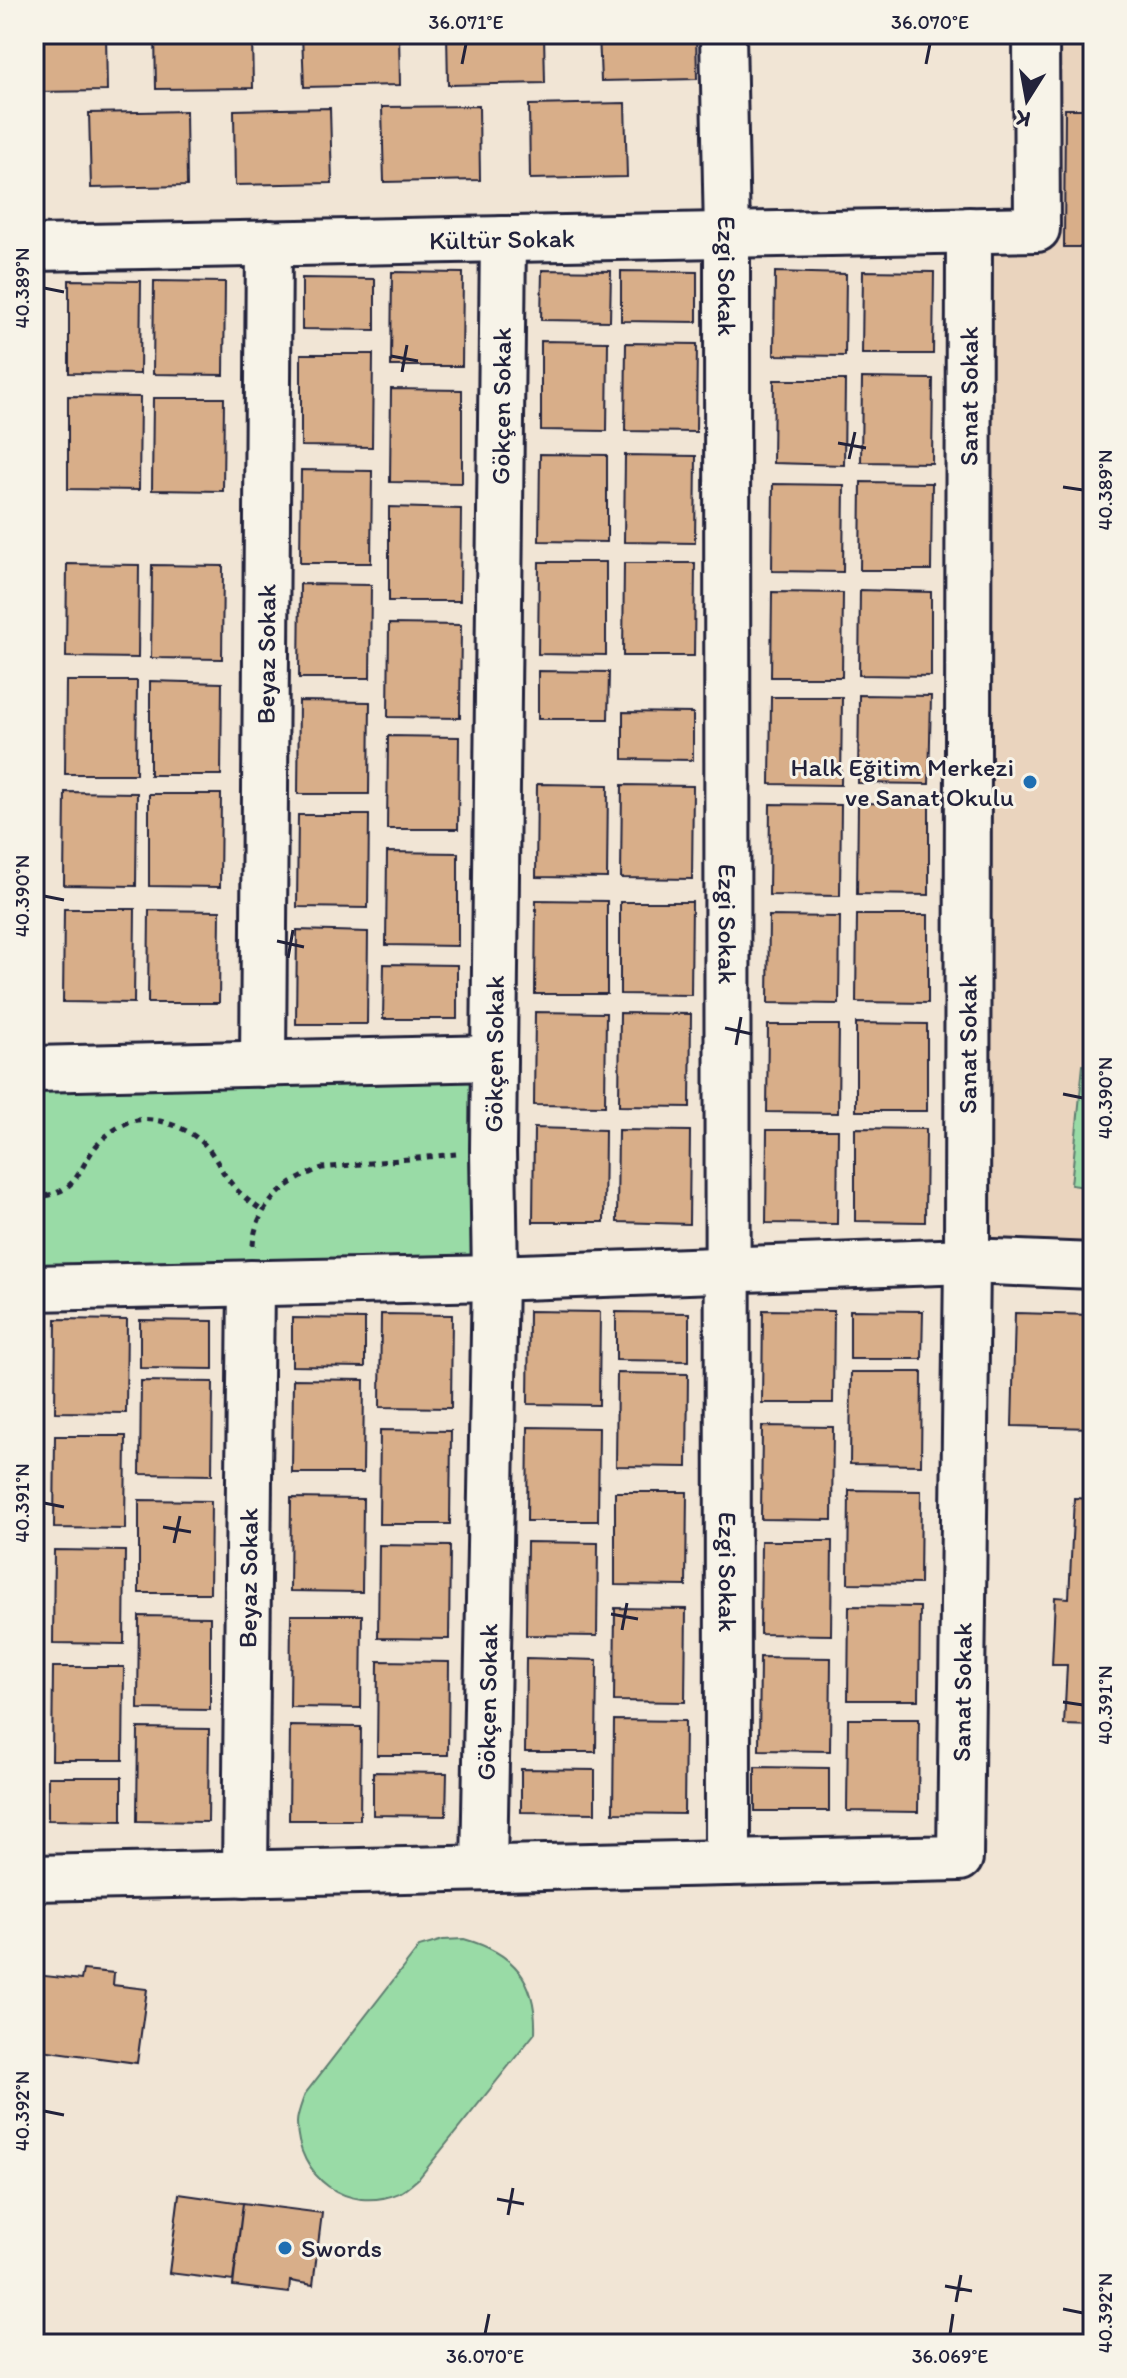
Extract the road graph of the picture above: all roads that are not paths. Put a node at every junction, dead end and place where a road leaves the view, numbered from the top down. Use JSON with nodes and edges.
{"nodes":[{"id":1,"x":723,"y":34,"type":"edge"},
{"id":2,"x":1036,"y":34,"type":"edge"},
{"id":3,"x":969,"y":230,"type":"junction"},
{"id":4,"x":727,"y":235,"type":"junction"},
{"id":5,"x":503,"y":239,"type":"junction"},
{"id":6,"x":269,"y":243,"type":"junction"},
{"id":7,"x":34,"y":248,"type":"edge"},
{"id":8,"x":494,"y":1058,"type":"junction"},
{"id":9,"x":263,"y":1064,"type":"junction"},
{"id":10,"x":34,"y":1069,"type":"edge"},
{"id":11,"x":967,"y":1261,"type":"junction"},
{"id":12,"x":1093,"y":1266,"type":"edge"},
{"id":13,"x":728,"y":1269,"type":"junction"},
{"id":14,"x":495,"y":1278,"type":"junction"},
{"id":15,"x":251,"y":1283,"type":"junction"},
{"id":16,"x":34,"y":1288,"type":"edge"},
{"id":17,"x":728,"y":1863,"type":"junction"},
{"id":18,"x":484,"y":1868,"type":"junction"},
{"id":19,"x":245,"y":1874,"type":"junction"},
{"id":20,"x":34,"y":1878,"type":"edge"}],
"edges":[{"from":1,"to":4,"type":"street","name":"Ezgi Sokak"},
{"from":2,"to":3,"type":"street","name":"Kültür Sokak"},
{"from":3,"to":4,"type":"street","name":"Kültür Sokak"},
{"from":3,"to":11,"type":"street","name":"Sanat Sokak"},
{"from":4,"to":5,"type":"street","name":"Kültür Sokak"},
{"from":4,"to":13,"type":"street","name":"Ezgi Sokak"},
{"from":5,"to":6,"type":"street","name":"Kültür Sokak"},
{"from":5,"to":8,"type":"street","name":"Gökçen Sokak"},
{"from":6,"to":7,"type":"street","name":"Kültür Sokak"},
{"from":6,"to":9,"type":"street","name":"Beyaz Sokak"},
{"from":8,"to":9,"type":"street"},
{"from":8,"to":14,"type":"street","name":"Gökçen Sokak"},
{"from":9,"to":10,"type":"street"},
{"from":11,"to":12,"type":"street"},
{"from":11,"to":13,"type":"street"},
{"from":11,"to":17,"type":"street","name":"Sanat Sokak"},
{"from":13,"to":14,"type":"street"},
{"from":13,"to":17,"type":"street","name":"Ezgi Sokak"},
{"from":14,"to":15,"type":"street"},
{"from":14,"to":18,"type":"street","name":"Gökçen Sokak"},
{"from":15,"to":16,"type":"street"},
{"from":15,"to":19,"type":"street","name":"Beyaz Sokak"},
{"from":17,"to":18,"type":"street"},
{"from":18,"to":19,"type":"street"},
{"from":19,"to":20,"type":"street"}]}
